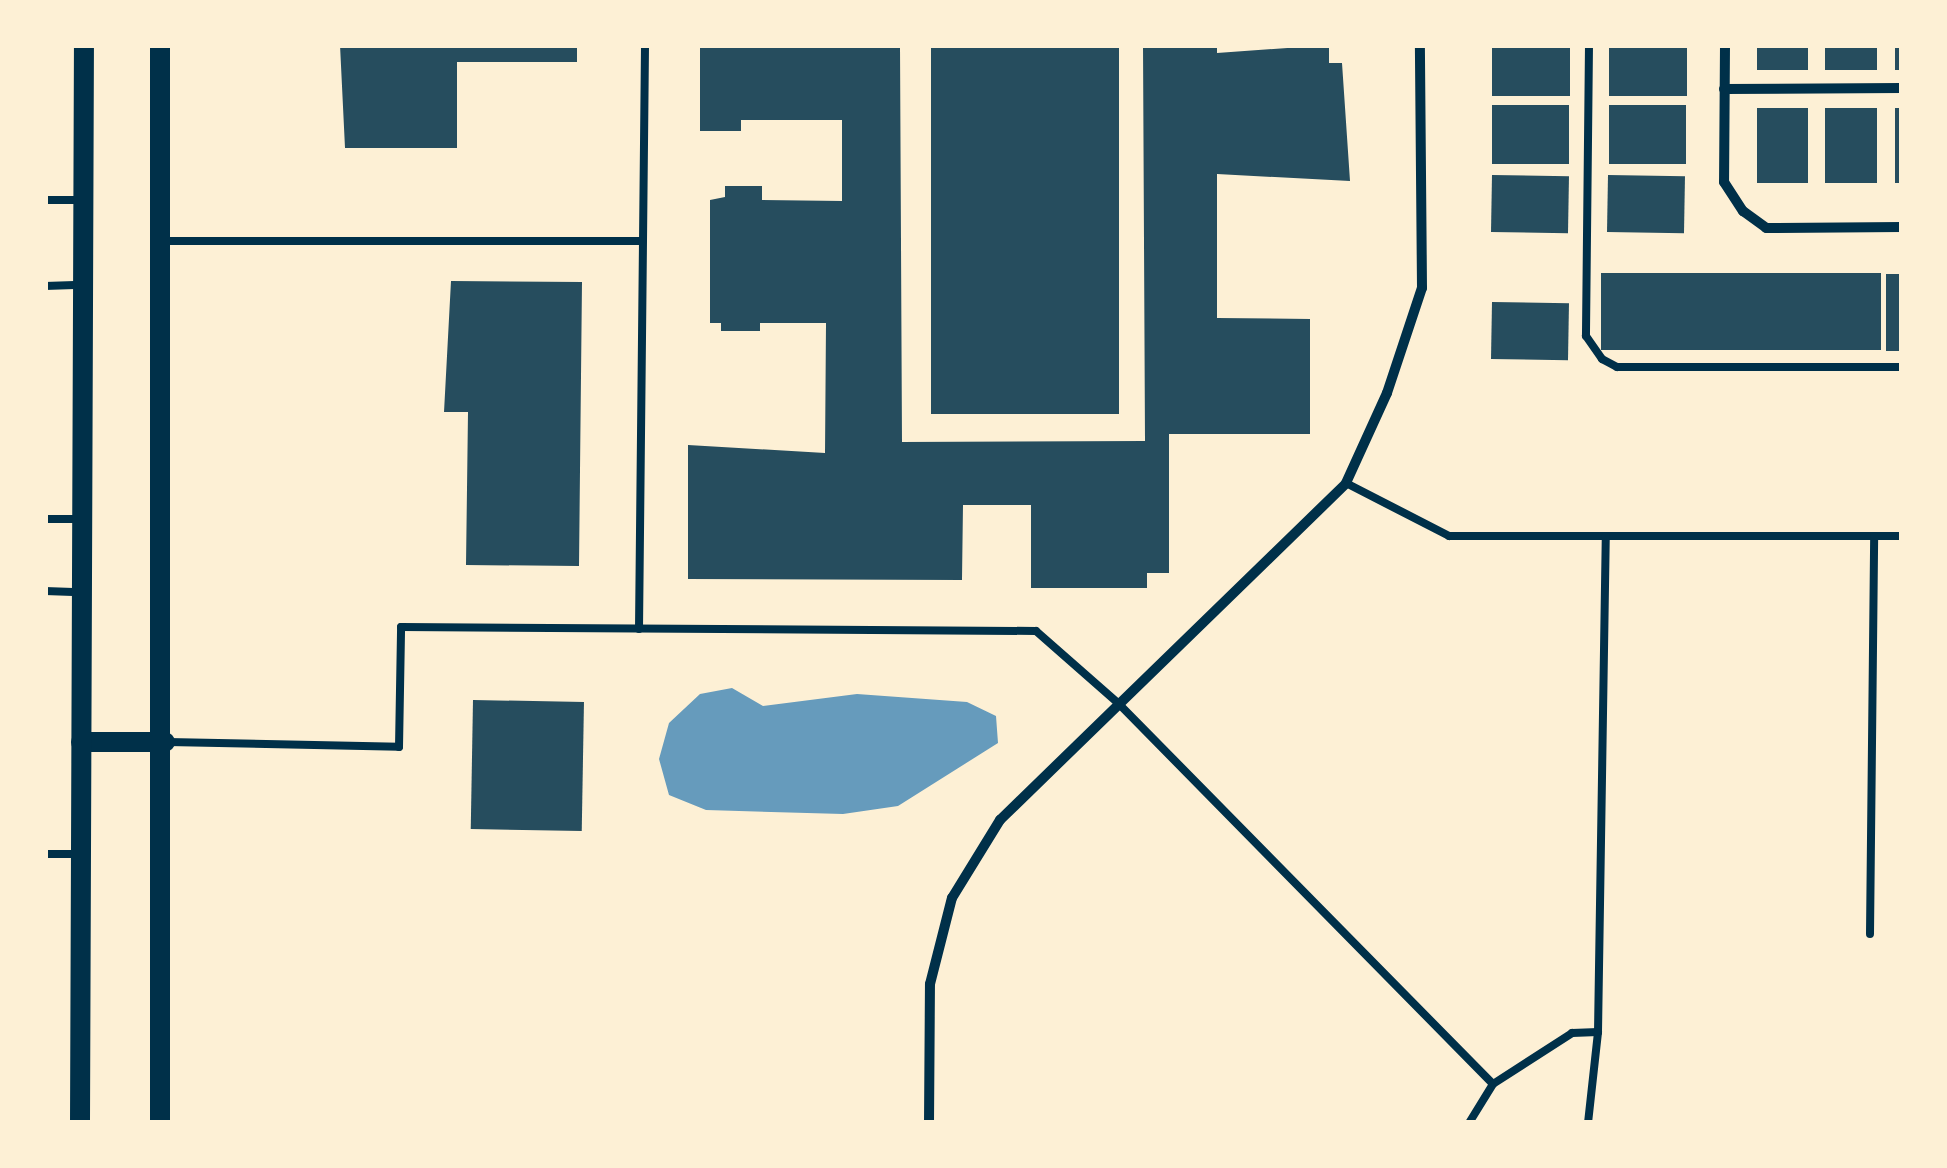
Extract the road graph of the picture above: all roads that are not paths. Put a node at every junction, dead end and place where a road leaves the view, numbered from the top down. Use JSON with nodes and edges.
{"nodes":[{"id":1,"x":84,"y":45,"type":"edge"},
{"id":2,"x":160,"y":45,"type":"edge"},
{"id":3,"x":644,"y":45,"type":"edge"},
{"id":4,"x":1420,"y":45,"type":"edge"},
{"id":5,"x":1588,"y":45,"type":"edge"},
{"id":6,"x":1725,"y":45,"type":"edge"},
{"id":7,"x":1902,"y":88,"type":"edge"},
{"id":8,"x":1724,"y":89,"type":"junction"},
{"id":9,"x":45,"y":200,"type":"edge"},
{"id":10,"x":83,"y":200,"type":"junction"},
{"id":11,"x":1902,"y":227,"type":"edge"},
{"id":12,"x":160,"y":241,"type":"junction"},
{"id":13,"x":640,"y":241,"type":"junction"},
{"id":14,"x":82,"y":285,"type":"junction"},
{"id":15,"x":45,"y":286,"type":"edge"},
{"id":16,"x":1902,"y":367,"type":"edge"},
{"id":17,"x":1346,"y":483,"type":"junction"},
{"id":18,"x":45,"y":519,"type":"edge"},
{"id":19,"x":82,"y":519,"type":"junction"},
{"id":20,"x":1606,"y":536,"type":"junction"},
{"id":21,"x":1874,"y":536,"type":"junction"},
{"id":22,"x":1902,"y":536,"type":"edge"},
{"id":23,"x":45,"y":591,"type":"edge"},
{"id":24,"x":82,"y":592,"type":"junction"},
{"id":25,"x":639,"y":630,"type":"junction"},
{"id":26,"x":1118,"y":704,"type":"junction"},
{"id":27,"x":80,"y":742,"type":"junction"},
{"id":28,"x":165,"y":742,"type":"junction"},
{"id":29,"x":45,"y":854,"type":"edge"},
{"id":30,"x":80,"y":854,"type":"junction"},
{"id":31,"x":1870,"y":934,"type":"dead end"},
{"id":32,"x":1598,"y":1032,"type":"junction"},
{"id":33,"x":1494,"y":1084,"type":"junction"},
{"id":34,"x":80,"y":1123,"type":"edge"},
{"id":35,"x":160,"y":1123,"type":"edge"},
{"id":36,"x":929,"y":1123,"type":"edge"},
{"id":37,"x":1469,"y":1123,"type":"edge"},
{"id":38,"x":1588,"y":1123,"type":"edge"}],
"edges":[{"from":1,"to":10,"type":"main road"},
{"from":2,"to":12,"type":"main road"},
{"from":3,"to":13,"type":"lane"},
{"from":4,"to":17,"type":"street"},
{"from":5,"to":16,"type":"lane"},
{"from":6,"to":8,"type":"street"},
{"from":7,"to":8,"type":"street"},
{"from":8,"to":11,"type":"street"},
{"from":9,"to":10,"type":"lane"},
{"from":10,"to":14,"type":"main road"},
{"from":12,"to":13,"type":"lane"},
{"from":12,"to":28,"type":"main road"},
{"from":13,"to":25,"type":"lane"},
{"from":14,"to":15,"type":"lane"},
{"from":14,"to":19,"type":"main road"},
{"from":17,"to":20,"type":"lane"},
{"from":17,"to":26,"type":"street"},
{"from":18,"to":19,"type":"lane"},
{"from":19,"to":24,"type":"main road"},
{"from":20,"to":21,"type":"lane"},
{"from":20,"to":32,"type":"lane"},
{"from":21,"to":22,"type":"lane"},
{"from":21,"to":31,"type":"lane"},
{"from":23,"to":24,"type":"lane"},
{"from":24,"to":27,"type":"main road"},
{"from":25,"to":26,"type":"lane"},
{"from":25,"to":28,"type":"lane"},
{"from":26,"to":33,"type":"lane"},
{"from":26,"to":36,"type":"street"},
{"from":27,"to":28,"type":"main road"},
{"from":27,"to":30,"type":"main road"},
{"from":28,"to":35,"type":"main road"},
{"from":29,"to":30,"type":"lane"},
{"from":30,"to":34,"type":"main road"},
{"from":32,"to":33,"type":"lane"},
{"from":32,"to":38,"type":"lane"},
{"from":33,"to":37,"type":"lane"}]}
